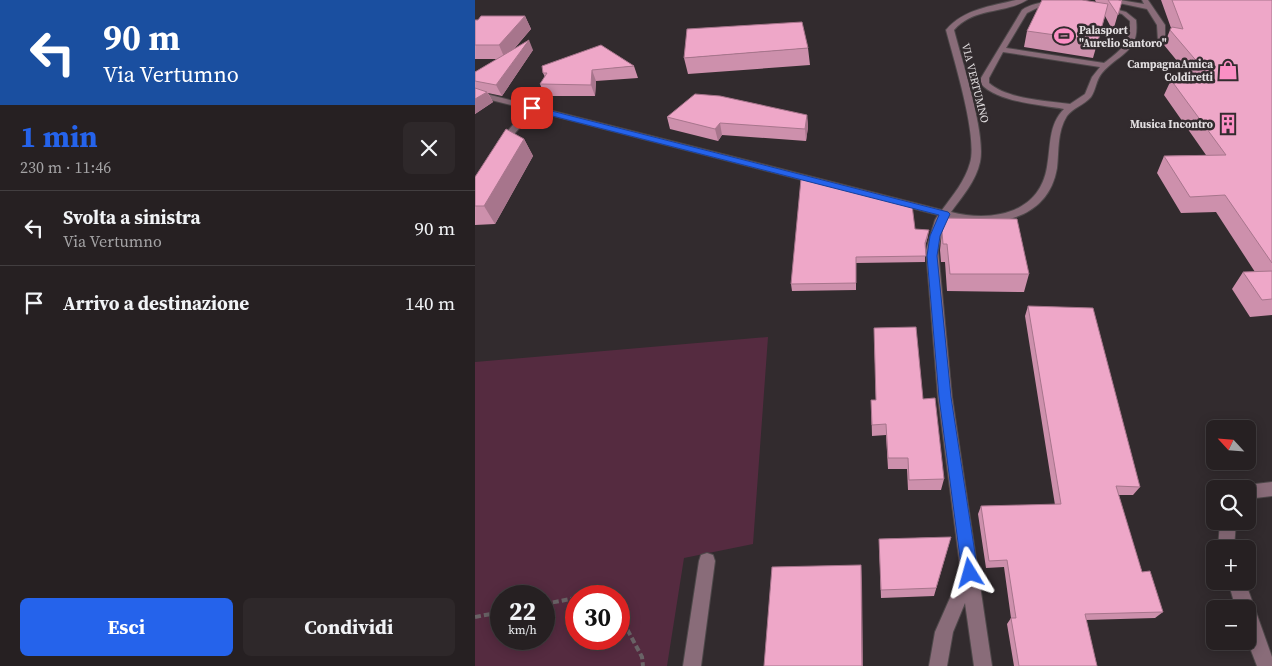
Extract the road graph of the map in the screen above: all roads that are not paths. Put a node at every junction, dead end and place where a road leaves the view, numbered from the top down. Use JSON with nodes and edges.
{"nodes":[{"id":1,"x":1024,"y":0,"type":"edge"},
{"id":2,"x":1108,"y":0,"type":"edge"},
{"id":3,"x":1145,"y":0,"type":"edge"},
{"id":4,"x":1129,"y":2,"type":"edge"},
{"id":5,"x":1066,"y":3,"type":"edge"},
{"id":6,"x":1150,"y":7,"type":"junction"},
{"id":7,"x":1099,"y":8,"type":"edge"},
{"id":8,"x":1162,"y":41,"type":"dead end"},
{"id":9,"x":1002,"y":50,"type":"junction"},
{"id":10,"x":1107,"y":66,"type":"junction"},
{"id":11,"x":475,"y":93,"type":"edge"},
{"id":12,"x":1071,"y":107,"type":"junction"},
{"id":13,"x":532,"y":108,"type":"junction"},
{"id":14,"x":495,"y":156,"type":"edge"},
{"id":15,"x":945,"y":214,"type":"junction"},
{"id":16,"x":1272,"y":489,"type":"edge"},
{"id":17,"x":1256,"y":491,"type":"edge"},
{"id":18,"x":707,"y":561,"type":"dead end"},
{"id":19,"x":970,"y":573,"type":"junction"},
{"id":20,"x":1256,"y":639,"type":"edge"},
{"id":21,"x":692,"y":666,"type":"edge"},
{"id":22,"x":938,"y":666,"type":"edge"},
{"id":23,"x":983,"y":666,"type":"edge"},
{"id":24,"x":1266,"y":666,"type":"edge"}],
"edges":[{"from":1,"to":15,"type":"street","name":"VIA VERTUMNO"},
{"from":2,"to":4,"type":"street"},
{"from":3,"to":6,"type":"street"},
{"from":4,"to":6,"type":"street"},
{"from":5,"to":9,"type":"street"},
{"from":6,"to":8,"type":"street"},
{"from":7,"to":10,"type":"street"},
{"from":9,"to":10,"type":"street"},
{"from":9,"to":12,"type":"street"},
{"from":10,"to":12,"type":"street"},
{"from":11,"to":13,"type":"street"},
{"from":12,"to":15,"type":"street"},
{"from":13,"to":14,"type":"street"},
{"from":13,"to":15,"type":"street"},
{"from":15,"to":19,"type":"street"},
{"from":16,"to":17,"type":"street"},
{"from":18,"to":21,"type":"street"},
{"from":19,"to":22,"type":"street"},
{"from":19,"to":23,"type":"street"},
{"from":20,"to":24,"type":"street"}]}
